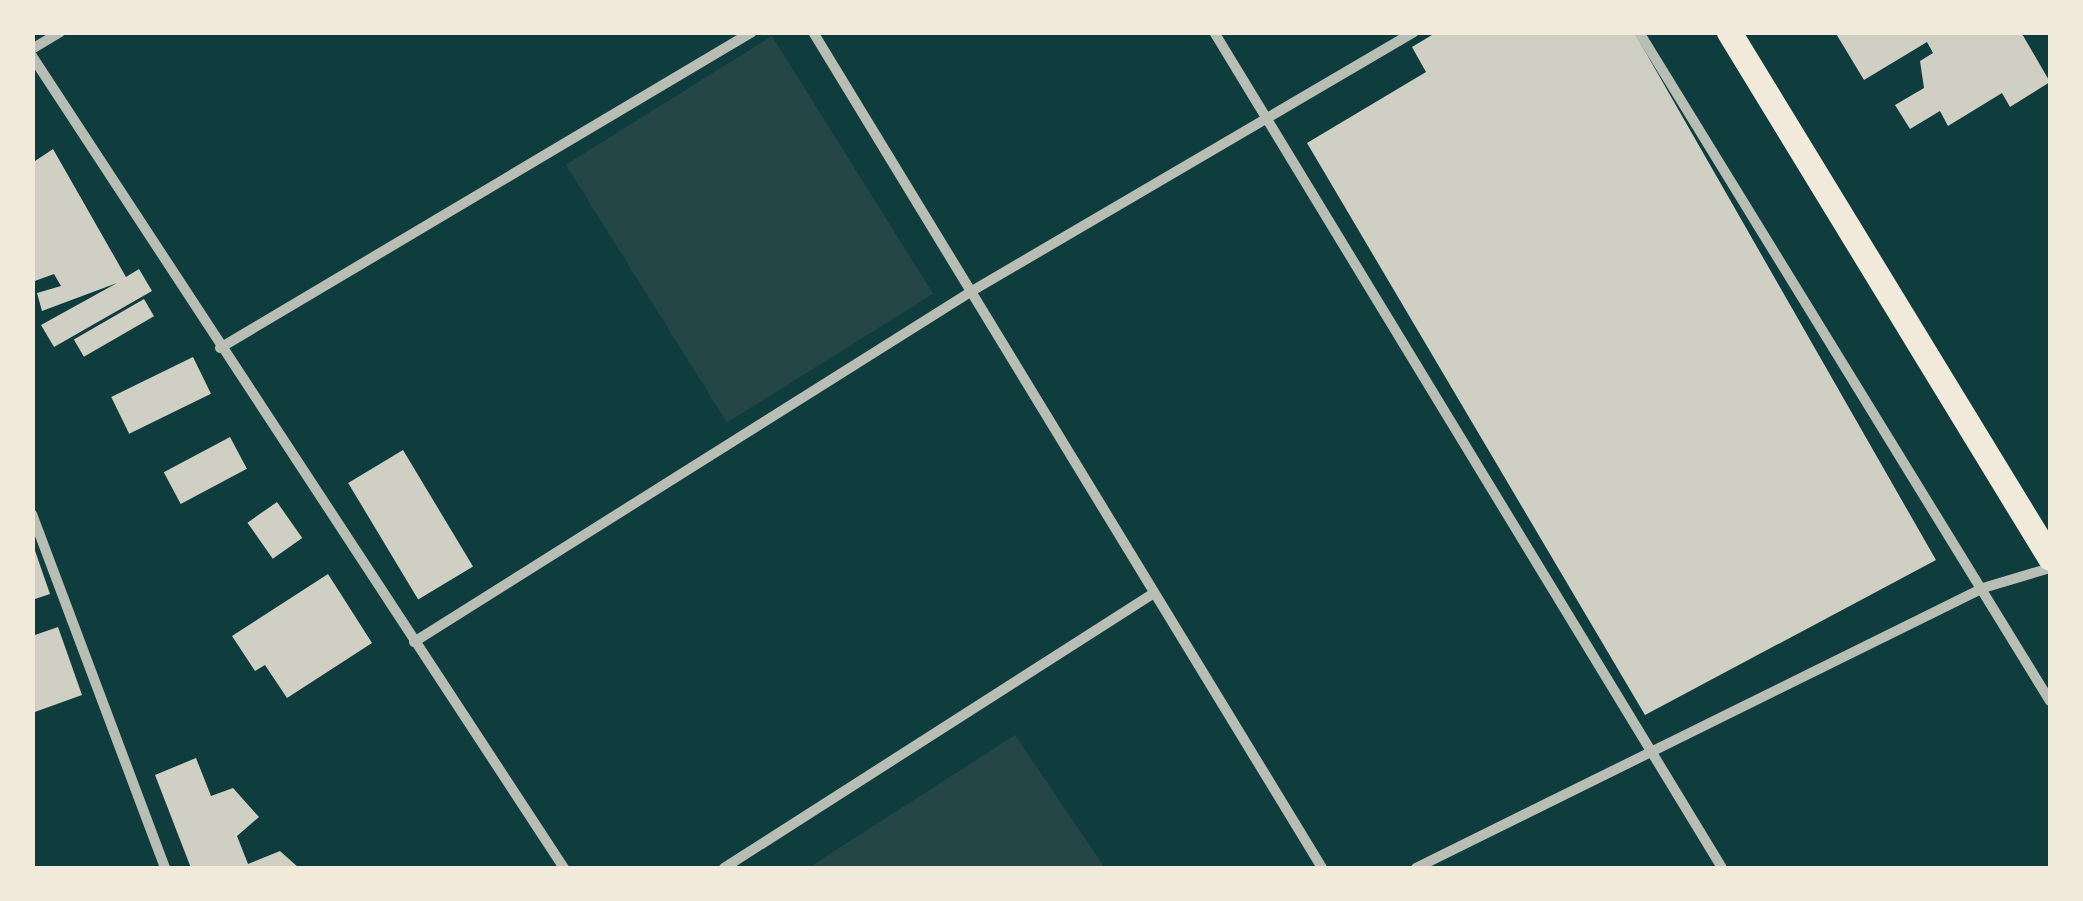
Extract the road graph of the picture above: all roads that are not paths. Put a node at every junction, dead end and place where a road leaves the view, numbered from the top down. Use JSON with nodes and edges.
{"nodes":[{"id":1,"x":60,"y":32,"type":"edge"},
{"id":2,"x":752,"y":32,"type":"edge"},
{"id":3,"x":813,"y":32,"type":"edge"},
{"id":4,"x":1214,"y":32,"type":"edge"},
{"id":5,"x":1414,"y":32,"type":"edge"},
{"id":6,"x":1639,"y":32,"type":"edge"},
{"id":7,"x":1729,"y":32,"type":"edge"},
{"id":8,"x":32,"y":52,"type":"edge"},
{"id":9,"x":1265,"y":121,"type":"junction"},
{"id":10,"x":972,"y":291,"type":"junction"},
{"id":11,"x":220,"y":348,"type":"junction"},
{"id":12,"x":32,"y":514,"type":"edge"},
{"id":13,"x":2050,"y":558,"type":"edge"},
{"id":14,"x":2050,"y":568,"type":"edge"},
{"id":15,"x":1983,"y":588,"type":"junction"},
{"id":16,"x":1154,"y":594,"type":"junction"},
{"id":17,"x":414,"y":642,"type":"junction"},
{"id":18,"x":2050,"y":701,"type":"edge"},
{"id":19,"x":1650,"y":750,"type":"junction"},
{"id":20,"x":165,"y":868,"type":"edge"},
{"id":21,"x":564,"y":868,"type":"edge"},
{"id":22,"x":724,"y":868,"type":"edge"},
{"id":23,"x":1322,"y":868,"type":"edge"},
{"id":24,"x":1416,"y":868,"type":"edge"},
{"id":25,"x":1722,"y":868,"type":"edge"}],
"edges":[{"from":1,"to":8,"type":"street"},
{"from":2,"to":11,"type":"street"},
{"from":3,"to":10,"type":"street"},
{"from":4,"to":9,"type":"street"},
{"from":5,"to":9,"type":"street"},
{"from":6,"to":15,"type":"street"},
{"from":7,"to":13,"type":"main road"},
{"from":8,"to":11,"type":"street"},
{"from":9,"to":10,"type":"street"},
{"from":9,"to":19,"type":"street"},
{"from":10,"to":16,"type":"street"},
{"from":10,"to":17,"type":"street"},
{"from":11,"to":17,"type":"street"},
{"from":12,"to":20,"type":"street"},
{"from":14,"to":15,"type":"street"},
{"from":15,"to":18,"type":"street"},
{"from":15,"to":19,"type":"street"},
{"from":16,"to":22,"type":"street"},
{"from":16,"to":23,"type":"street"},
{"from":17,"to":21,"type":"street"},
{"from":19,"to":24,"type":"street"},
{"from":19,"to":25,"type":"street"}]}
